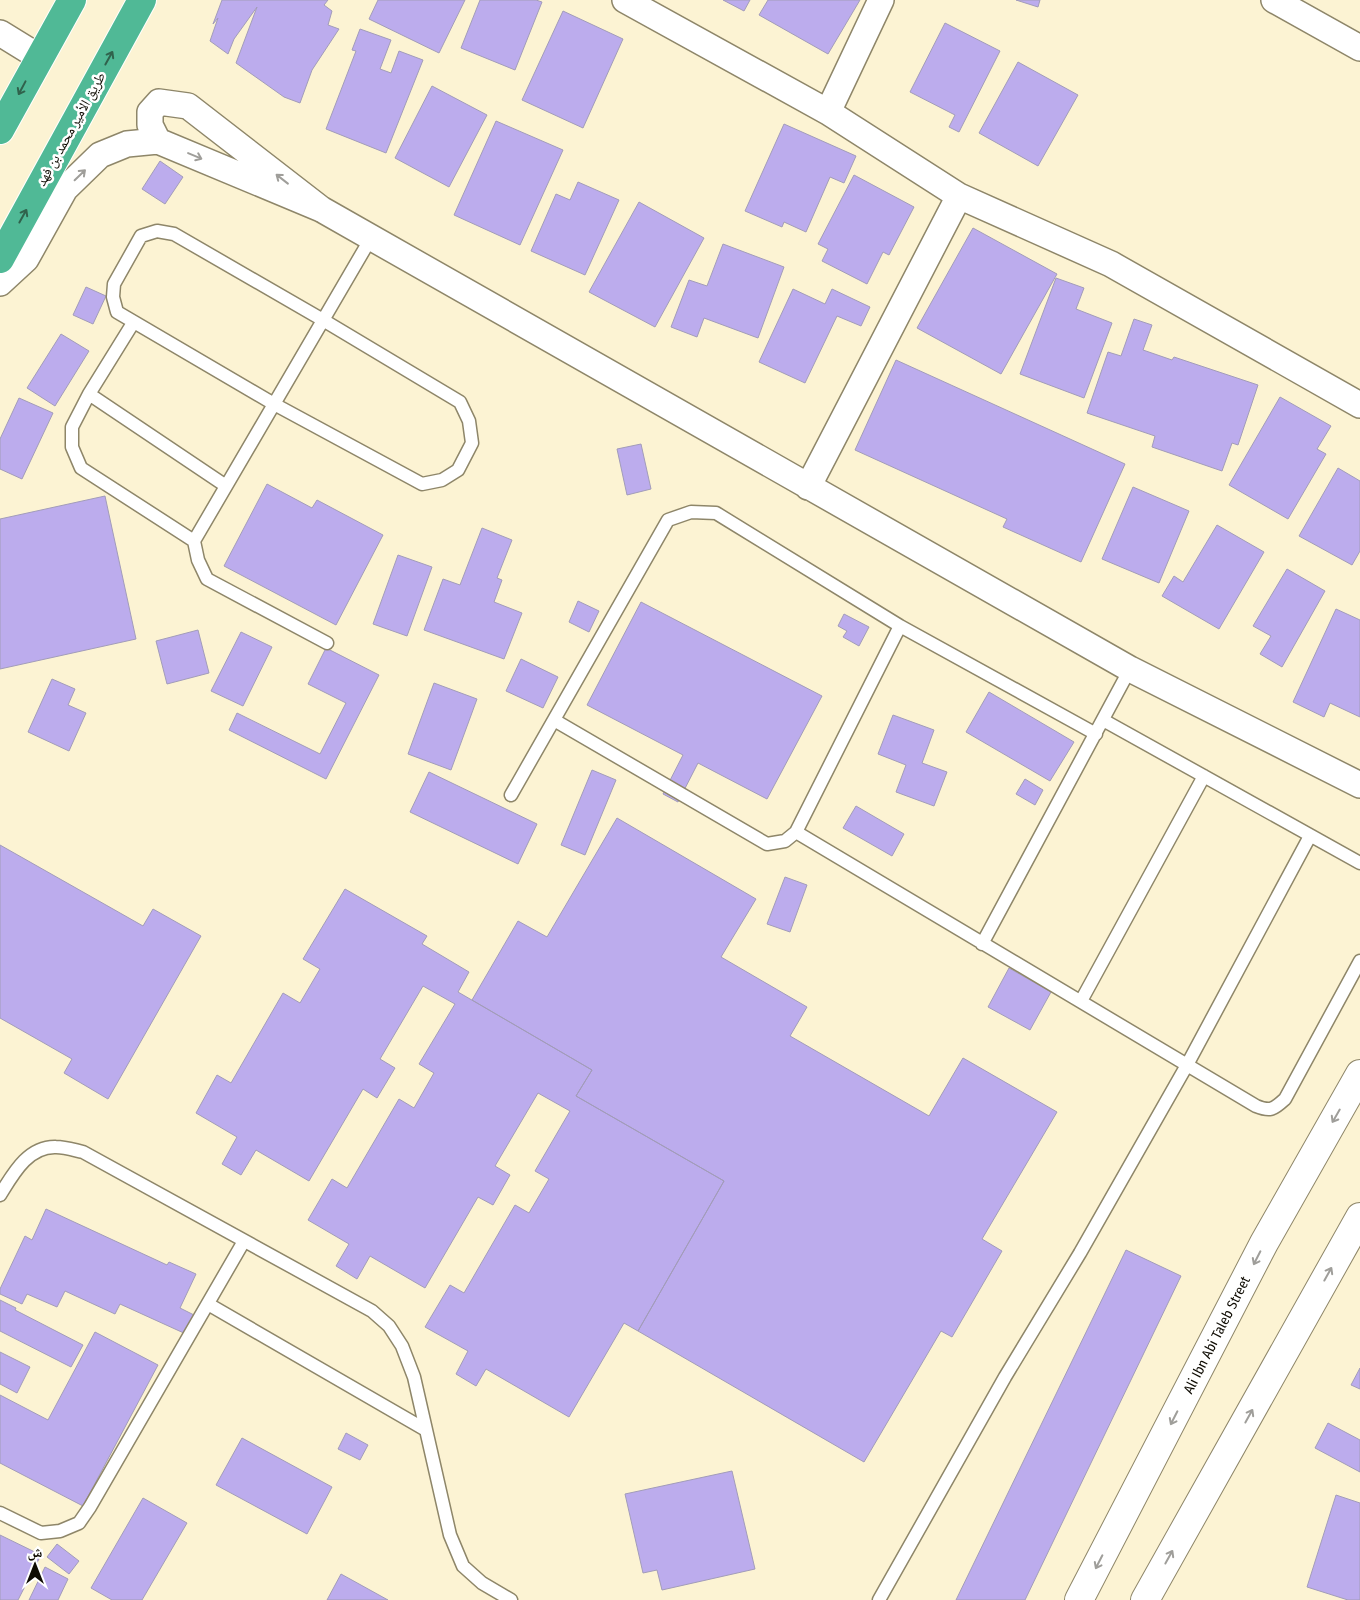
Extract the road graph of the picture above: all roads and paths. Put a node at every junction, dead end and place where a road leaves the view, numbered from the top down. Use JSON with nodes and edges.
{"nodes":[{"id":1,"x":72,"y":0,"type":"edge"},
{"id":2,"x":142,"y":0,"type":"edge"},
{"id":3,"x":625,"y":0,"type":"edge"},
{"id":4,"x":881,"y":0,"type":"edge"},
{"id":5,"x":1274,"y":0,"type":"edge"},
{"id":6,"x":0,"y":33,"type":"edge"},
{"id":7,"x":1360,"y":48,"type":"edge"},
{"id":8,"x":39,"y":57,"type":"junction"},
{"id":9,"x":828,"y":112,"type":"junction"},
{"id":10,"x":0,"y":130,"type":"edge"},
{"id":11,"x":158,"y":141,"type":"junction"},
{"id":12,"x":959,"y":196,"type":"junction"},
{"id":13,"x":321,"y":209,"type":"junction"},
{"id":14,"x":371,"y":238,"type":"junction"},
{"id":15,"x":0,"y":259,"type":"edge"},
{"id":16,"x":0,"y":283,"type":"edge"},
{"id":17,"x":323,"y":320,"type":"junction"},
{"id":18,"x":133,"y":322,"type":"junction"},
{"id":19,"x":89,"y":394,"type":"junction"},
{"id":20,"x":274,"y":404,"type":"junction"},
{"id":21,"x":1360,"y":405,"type":"edge"},
{"id":22,"x":226,"y":486,"type":"junction"},
{"id":23,"x":808,"y":487,"type":"junction"},
{"id":24,"x":194,"y":541,"type":"junction"},
{"id":25,"x":900,"y":626,"type":"junction"},
{"id":26,"x":327,"y":643,"type":"dead end"},
{"id":27,"x":1130,"y":669,"type":"junction"},
{"id":28,"x":554,"y":720,"type":"junction"},
{"id":29,"x":1103,"y":720,"type":"junction"},
{"id":30,"x":1096,"y":734,"type":"junction"},
{"id":31,"x":1204,"y":776,"type":"junction"},
{"id":32,"x":1360,"y":784,"type":"edge"},
{"id":33,"x":511,"y":795,"type":"dead end"},
{"id":34,"x":796,"y":832,"type":"junction"},
{"id":35,"x":1310,"y":836,"type":"junction"},
{"id":36,"x":1360,"y":864,"type":"edge"},
{"id":37,"x":982,"y":944,"type":"junction"},
{"id":38,"x":1360,"y":961,"type":"edge"},
{"id":39,"x":1081,"y":1001,"type":"junction"},
{"id":40,"x":1188,"y":1065,"type":"junction"},
{"id":41,"x":1360,"y":1074,"type":"edge"},
{"id":42,"x":0,"y":1195,"type":"edge"},
{"id":43,"x":1360,"y":1217,"type":"edge"},
{"id":44,"x":244,"y":1241,"type":"junction"},
{"id":45,"x":208,"y":1304,"type":"junction"},
{"id":46,"x":426,"y":1430,"type":"junction"},
{"id":47,"x":0,"y":1513,"type":"edge"},
{"id":48,"x":511,"y":1600,"type":"edge"},
{"id":49,"x":879,"y":1600,"type":"edge"},
{"id":50,"x":1079,"y":1600,"type":"edge"},
{"id":51,"x":1145,"y":1600,"type":"edge"}],
"edges":[{"from":1,"to":8,"type":"highway"},
{"from":15,"to":2,"type":"highway","name":"طريق الأمير محمد بن فهد","one_way":true},
{"from":3,"to":9,"type":"street"},
{"from":4,"to":9,"type":"street"},
{"from":5,"to":7,"type":"street"},
{"from":6,"to":8,"type":"street"},
{"from":8,"to":10,"type":"highway","one_way":true},
{"from":9,"to":12,"type":"street"},
{"from":11,"to":13,"type":"street","one_way":true},
{"from":13,"to":11,"type":"street","one_way":true},
{"from":16,"to":11,"type":"street","one_way":true},
{"from":12,"to":21,"type":"street"},
{"from":12,"to":23,"type":"street"},
{"from":13,"to":14,"type":"street"},
{"from":14,"to":17,"type":"lane"},
{"from":14,"to":23,"type":"street"},
{"from":17,"to":18,"type":"lane"},
{"from":17,"to":20,"type":"lane"},
{"from":17,"to":20,"type":"lane"},
{"from":18,"to":19,"type":"lane"},
{"from":18,"to":20,"type":"lane"},
{"from":19,"to":22,"type":"lane"},
{"from":19,"to":24,"type":"lane"},
{"from":20,"to":22,"type":"lane"},
{"from":22,"to":24,"type":"lane"},
{"from":23,"to":27,"type":"street"},
{"from":24,"to":26,"type":"lane"},
{"from":25,"to":28,"type":"lane"},
{"from":25,"to":30,"type":"lane"},
{"from":25,"to":34,"type":"lane"},
{"from":27,"to":29,"type":"lane"},
{"from":27,"to":32,"type":"street"},
{"from":28,"to":33,"type":"lane"},
{"from":28,"to":34,"type":"lane"},
{"from":29,"to":30,"type":"lane"},
{"from":29,"to":31,"type":"lane"},
{"from":30,"to":37,"type":"lane"},
{"from":31,"to":35,"type":"lane"},
{"from":31,"to":39,"type":"lane"},
{"from":34,"to":37,"type":"lane"},
{"from":35,"to":36,"type":"lane"},
{"from":35,"to":40,"type":"lane"},
{"from":37,"to":39,"type":"lane"},
{"from":38,"to":40,"type":"lane"},
{"from":39,"to":40,"type":"lane"},
{"from":40,"to":49,"type":"lane"},
{"from":41,"to":50,"type":"street","name":"Ali Ibn Abi Taleb Street","one_way":true},
{"from":42,"to":44,"type":"lane"},
{"from":51,"to":43,"type":"street","one_way":true},
{"from":44,"to":45,"type":"lane"},
{"from":44,"to":46,"type":"lane"},
{"from":45,"to":46,"type":"lane"},
{"from":45,"to":47,"type":"lane"},
{"from":46,"to":48,"type":"lane"}]}
